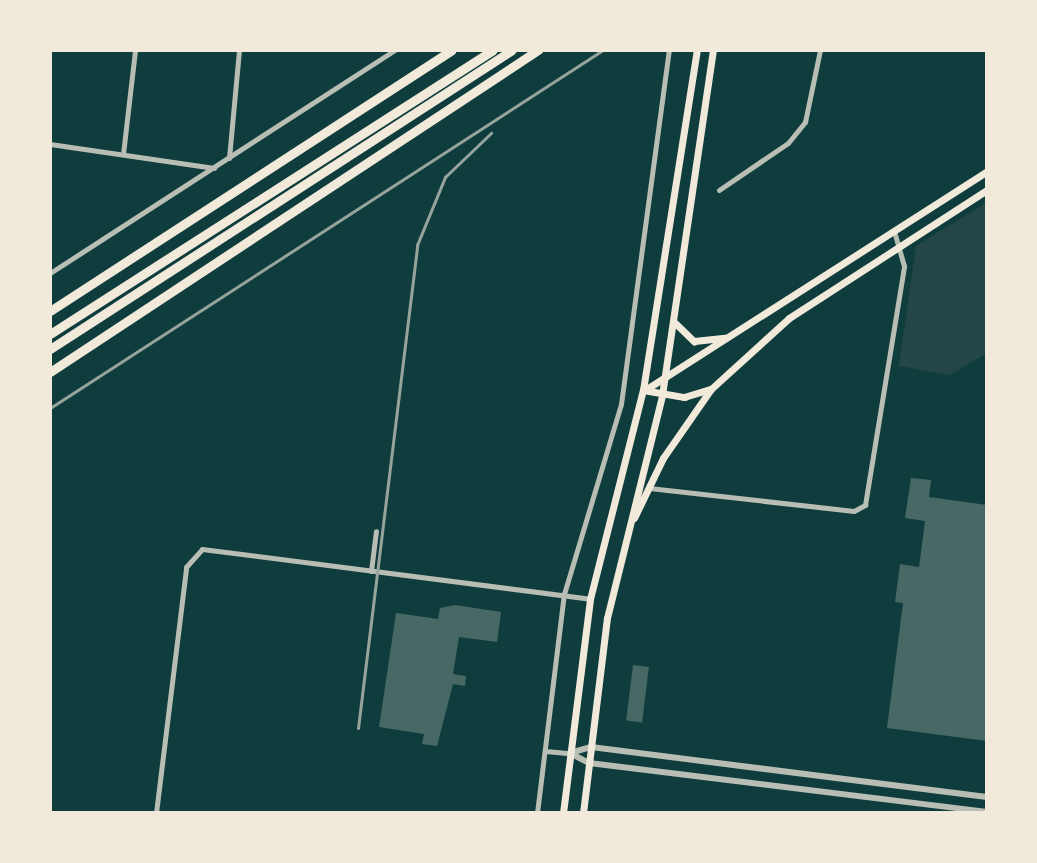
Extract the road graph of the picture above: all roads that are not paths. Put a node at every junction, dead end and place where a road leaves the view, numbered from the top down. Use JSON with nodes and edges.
{"nodes":[{"id":1,"x":135,"y":50,"type":"edge"},
{"id":2,"x":239,"y":50,"type":"edge"},
{"id":3,"x":395,"y":50,"type":"edge"},
{"id":4,"x":452,"y":50,"type":"edge"},
{"id":5,"x":493,"y":50,"type":"edge"},
{"id":6,"x":512,"y":50,"type":"edge"},
{"id":7,"x":538,"y":50,"type":"edge"},
{"id":8,"x":669,"y":50,"type":"edge"},
{"id":9,"x":713,"y":50,"type":"edge"},
{"id":10,"x":820,"y":50,"type":"edge"},
{"id":11,"x":697,"y":54,"type":"edge"},
{"id":12,"x":452,"y":82,"type":"junction"},
{"id":13,"x":50,"y":144,"type":"edge"},
{"id":14,"x":123,"y":154,"type":"junction"},
{"id":15,"x":229,"y":158,"type":"junction"},
{"id":16,"x":214,"y":168,"type":"junction"},
{"id":17,"x":987,"y":171,"type":"edge"},
{"id":18,"x":719,"y":190,"type":"dead end"},
{"id":19,"x":987,"y":190,"type":"edge"},
{"id":20,"x":894,"y":232,"type":"junction"},
{"id":21,"x":900,"y":246,"type":"junction"},
{"id":22,"x":50,"y":273,"type":"edge"},
{"id":23,"x":50,"y":311,"type":"edge"},
{"id":24,"x":673,"y":320,"type":"junction"},
{"id":25,"x":50,"y":334,"type":"edge"},
{"id":26,"x":731,"y":336,"type":"junction"},
{"id":27,"x":50,"y":349,"type":"edge"},
{"id":28,"x":50,"y":372,"type":"edge"},
{"id":29,"x":665,"y":381,"type":"junction"},
{"id":30,"x":711,"y":389,"type":"junction"},
{"id":31,"x":643,"y":390,"type":"junction"},
{"id":32,"x":662,"y":395,"type":"junction"},
{"id":33,"x":649,"y":488,"type":"junction"},
{"id":34,"x":376,"y":531,"type":"dead end"},
{"id":35,"x":627,"y":535,"type":"junction"},
{"id":36,"x":371,"y":571,"type":"junction"},
{"id":37,"x":564,"y":594,"type":"junction"},
{"id":38,"x":590,"y":599,"type":"junction"},
{"id":39,"x":591,"y":747,"type":"junction"},
{"id":40,"x":545,"y":751,"type":"junction"},
{"id":41,"x":570,"y":753,"type":"junction"},
{"id":42,"x":589,"y":763,"type":"junction"},
{"id":43,"x":987,"y":797,"type":"edge"},
{"id":44,"x":987,"y":812,"type":"edge"},
{"id":45,"x":156,"y":813,"type":"edge"},
{"id":46,"x":537,"y":813,"type":"edge"},
{"id":47,"x":563,"y":813,"type":"edge"},
{"id":48,"x":583,"y":813,"type":"edge"}],
"edges":[{"from":1,"to":14,"type":"street"},
{"from":2,"to":15,"type":"street"},
{"from":3,"to":15,"type":"street"},
{"from":4,"to":23,"type":"highway"},
{"from":5,"to":12,"type":"highway"},
{"from":6,"to":12,"type":"highway"},
{"from":7,"to":28,"type":"highway"},
{"from":8,"to":37,"type":"street"},
{"from":9,"to":24,"type":"main road"},
{"from":10,"to":18,"type":"street"},
{"from":11,"to":31,"type":"main road"},
{"from":12,"to":25,"type":"highway"},
{"from":12,"to":27,"type":"highway"},
{"from":13,"to":14,"type":"street"},
{"from":14,"to":16,"type":"street"},
{"from":15,"to":16,"type":"street"},
{"from":16,"to":22,"type":"street"},
{"from":17,"to":20,"type":"main road"},
{"from":19,"to":21,"type":"main road"},
{"from":20,"to":21,"type":"street"},
{"from":20,"to":26,"type":"main road"},
{"from":21,"to":30,"type":"main road"},
{"from":21,"to":33,"type":"street"},
{"from":24,"to":26,"type":"main road"},
{"from":24,"to":29,"type":"main road"},
{"from":26,"to":29,"type":"main road"},
{"from":29,"to":31,"type":"main road"},
{"from":29,"to":32,"type":"main road"},
{"from":30,"to":32,"type":"main road"},
{"from":30,"to":33,"type":"main road"},
{"from":31,"to":32,"type":"main road"},
{"from":31,"to":38,"type":"main road"},
{"from":32,"to":35,"type":"main road"},
{"from":33,"to":35,"type":"main road"},
{"from":34,"to":36,"type":"street"},
{"from":35,"to":39,"type":"main road"},
{"from":36,"to":37,"type":"street"},
{"from":36,"to":45,"type":"street"},
{"from":37,"to":38,"type":"street"},
{"from":37,"to":40,"type":"street"},
{"from":38,"to":41,"type":"main road"},
{"from":39,"to":41,"type":"street"},
{"from":39,"to":42,"type":"main road"},
{"from":39,"to":43,"type":"street"},
{"from":40,"to":41,"type":"street"},
{"from":40,"to":46,"type":"street"},
{"from":41,"to":42,"type":"street"},
{"from":41,"to":47,"type":"main road"},
{"from":42,"to":44,"type":"street"},
{"from":42,"to":48,"type":"main road"}]}
